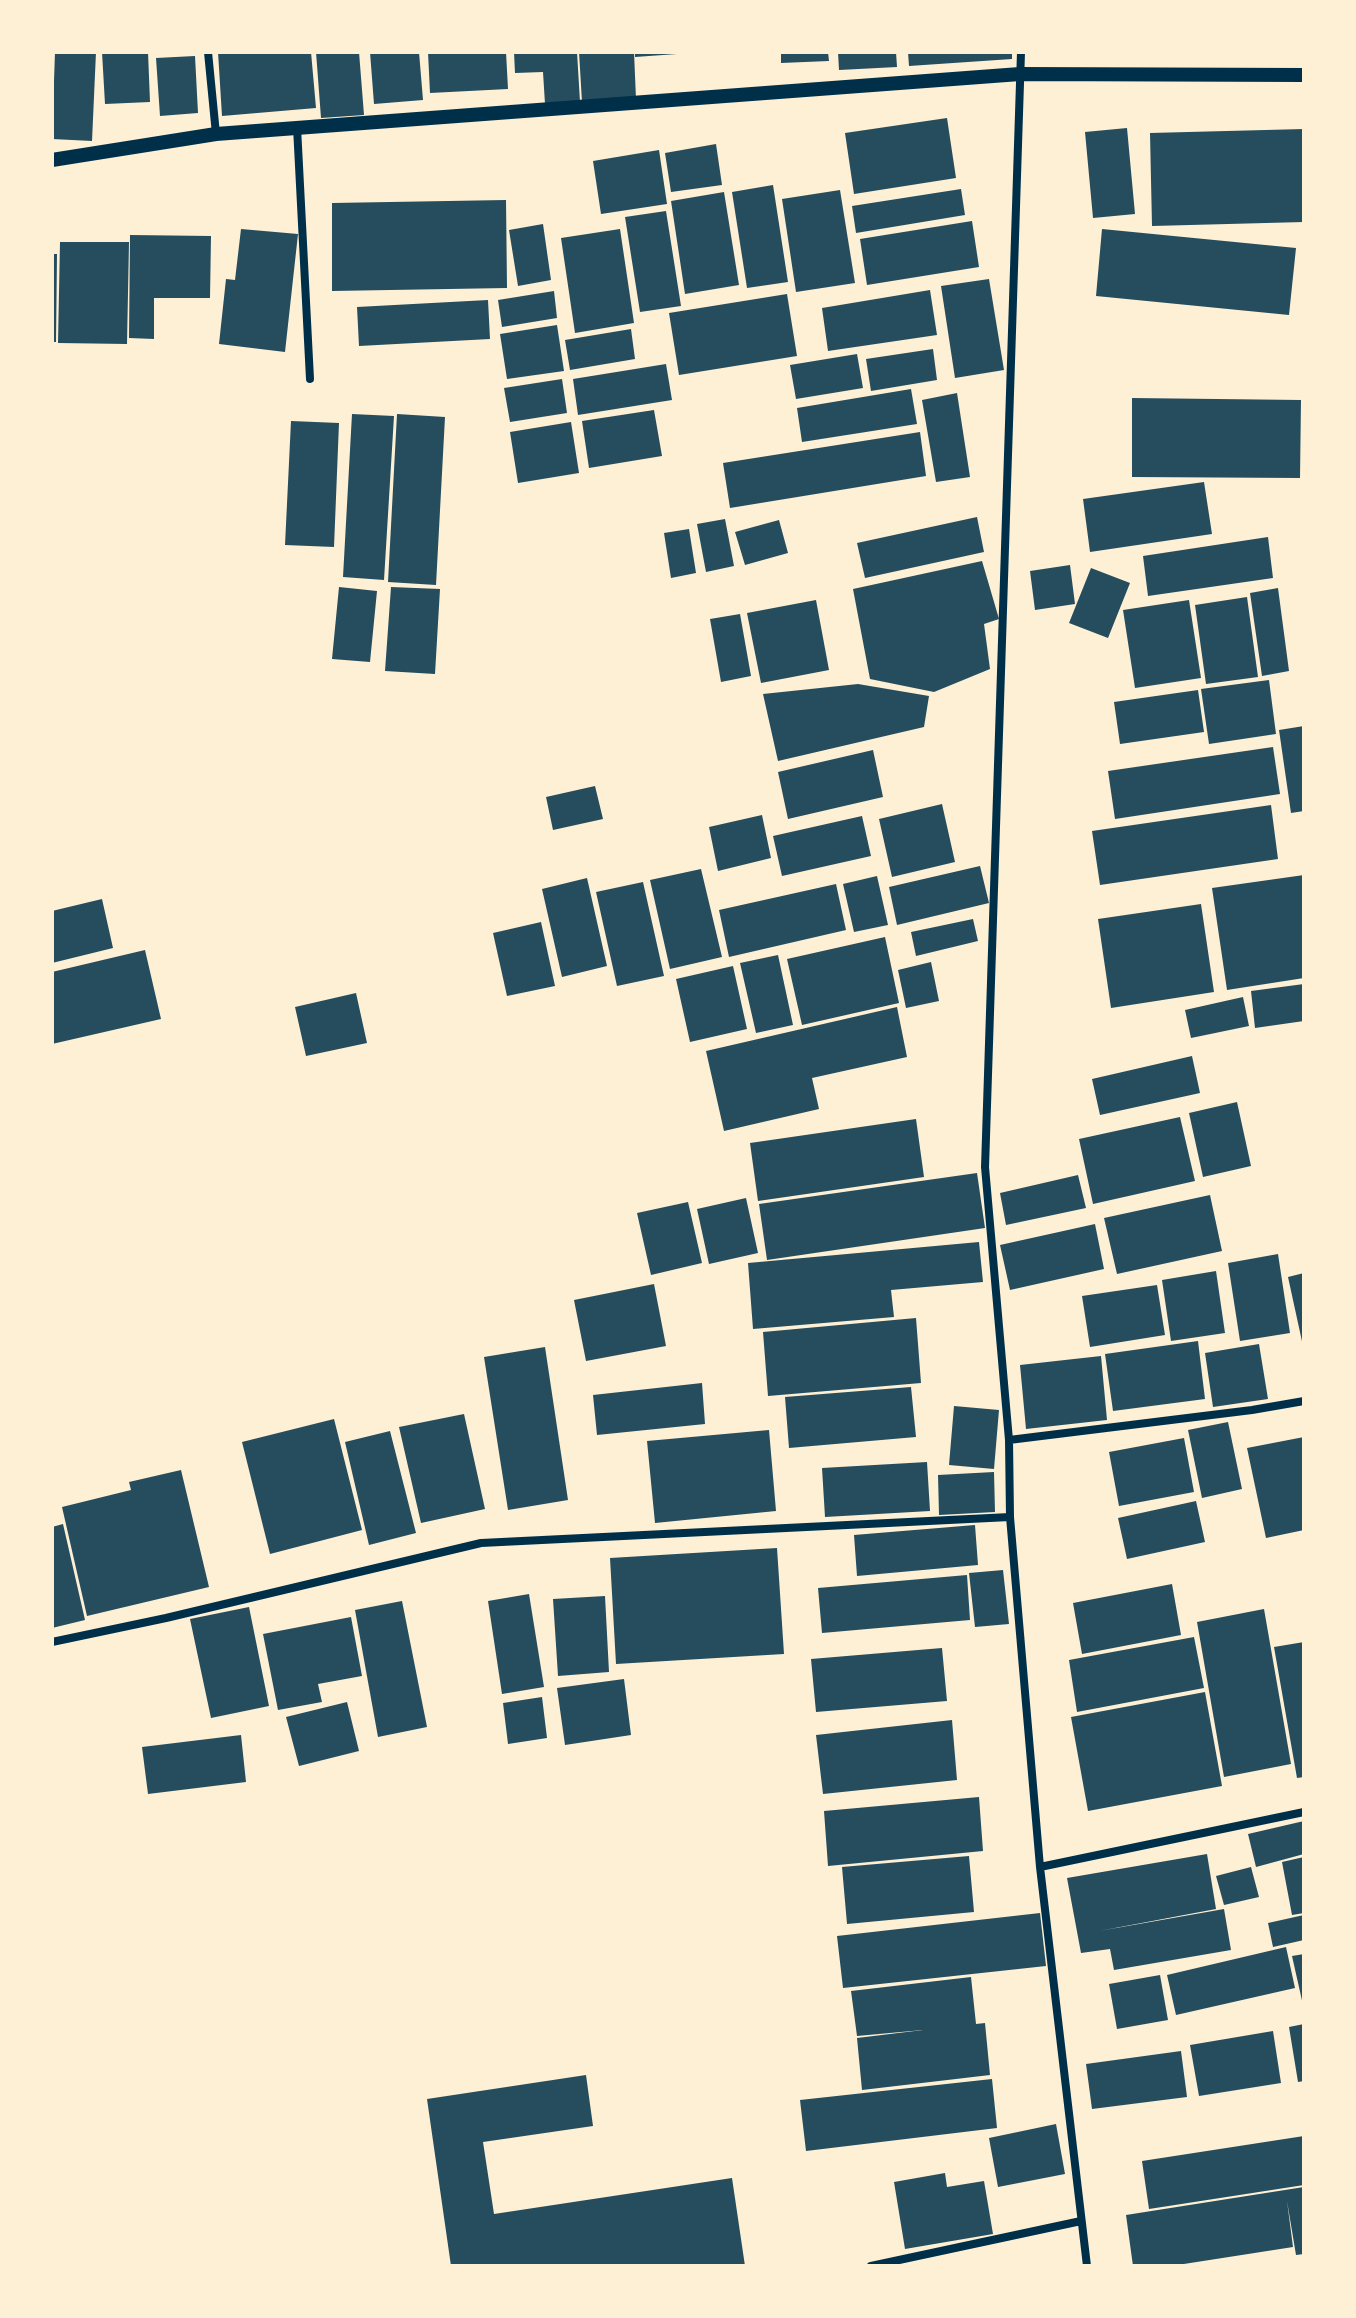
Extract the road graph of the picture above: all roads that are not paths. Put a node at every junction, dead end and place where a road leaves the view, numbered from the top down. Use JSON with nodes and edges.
{"nodes":[{"id":1,"x":208,"y":52,"type":"edge"},
{"id":2,"x":1021,"y":52,"type":"edge"},
{"id":3,"x":1020,"y":74,"type":"junction"},
{"id":4,"x":1304,"y":75,"type":"edge"},
{"id":5,"x":297,"y":127,"type":"junction"},
{"id":6,"x":216,"y":134,"type":"junction"},
{"id":7,"x":52,"y":160,"type":"edge"},
{"id":8,"x":310,"y":379,"type":"dead end"},
{"id":9,"x":1304,"y":1401,"type":"edge"},
{"id":10,"x":1009,"y":1440,"type":"junction"},
{"id":11,"x":1010,"y":1517,"type":"junction"},
{"id":12,"x":52,"y":1642,"type":"edge"},
{"id":13,"x":1304,"y":1812,"type":"edge"},
{"id":14,"x":1040,"y":1867,"type":"junction"},
{"id":15,"x":1081,"y":2221,"type":"junction"},
{"id":16,"x":871,"y":2266,"type":"edge"},
{"id":17,"x":1087,"y":2266,"type":"edge"}],
"edges":[{"from":1,"to":6,"type":"street"},
{"from":2,"to":3,"type":"street"},
{"from":3,"to":4,"type":"street"},
{"from":3,"to":5,"type":"street"},
{"from":3,"to":10,"type":"street"},
{"from":5,"to":6,"type":"street"},
{"from":5,"to":8,"type":"street"},
{"from":6,"to":7,"type":"street"},
{"from":9,"to":10,"type":"street"},
{"from":10,"to":11,"type":"street"},
{"from":11,"to":12,"type":"street"},
{"from":11,"to":14,"type":"street"},
{"from":13,"to":14,"type":"street"},
{"from":14,"to":15,"type":"street"},
{"from":15,"to":16,"type":"street"},
{"from":15,"to":17,"type":"street"}]}
